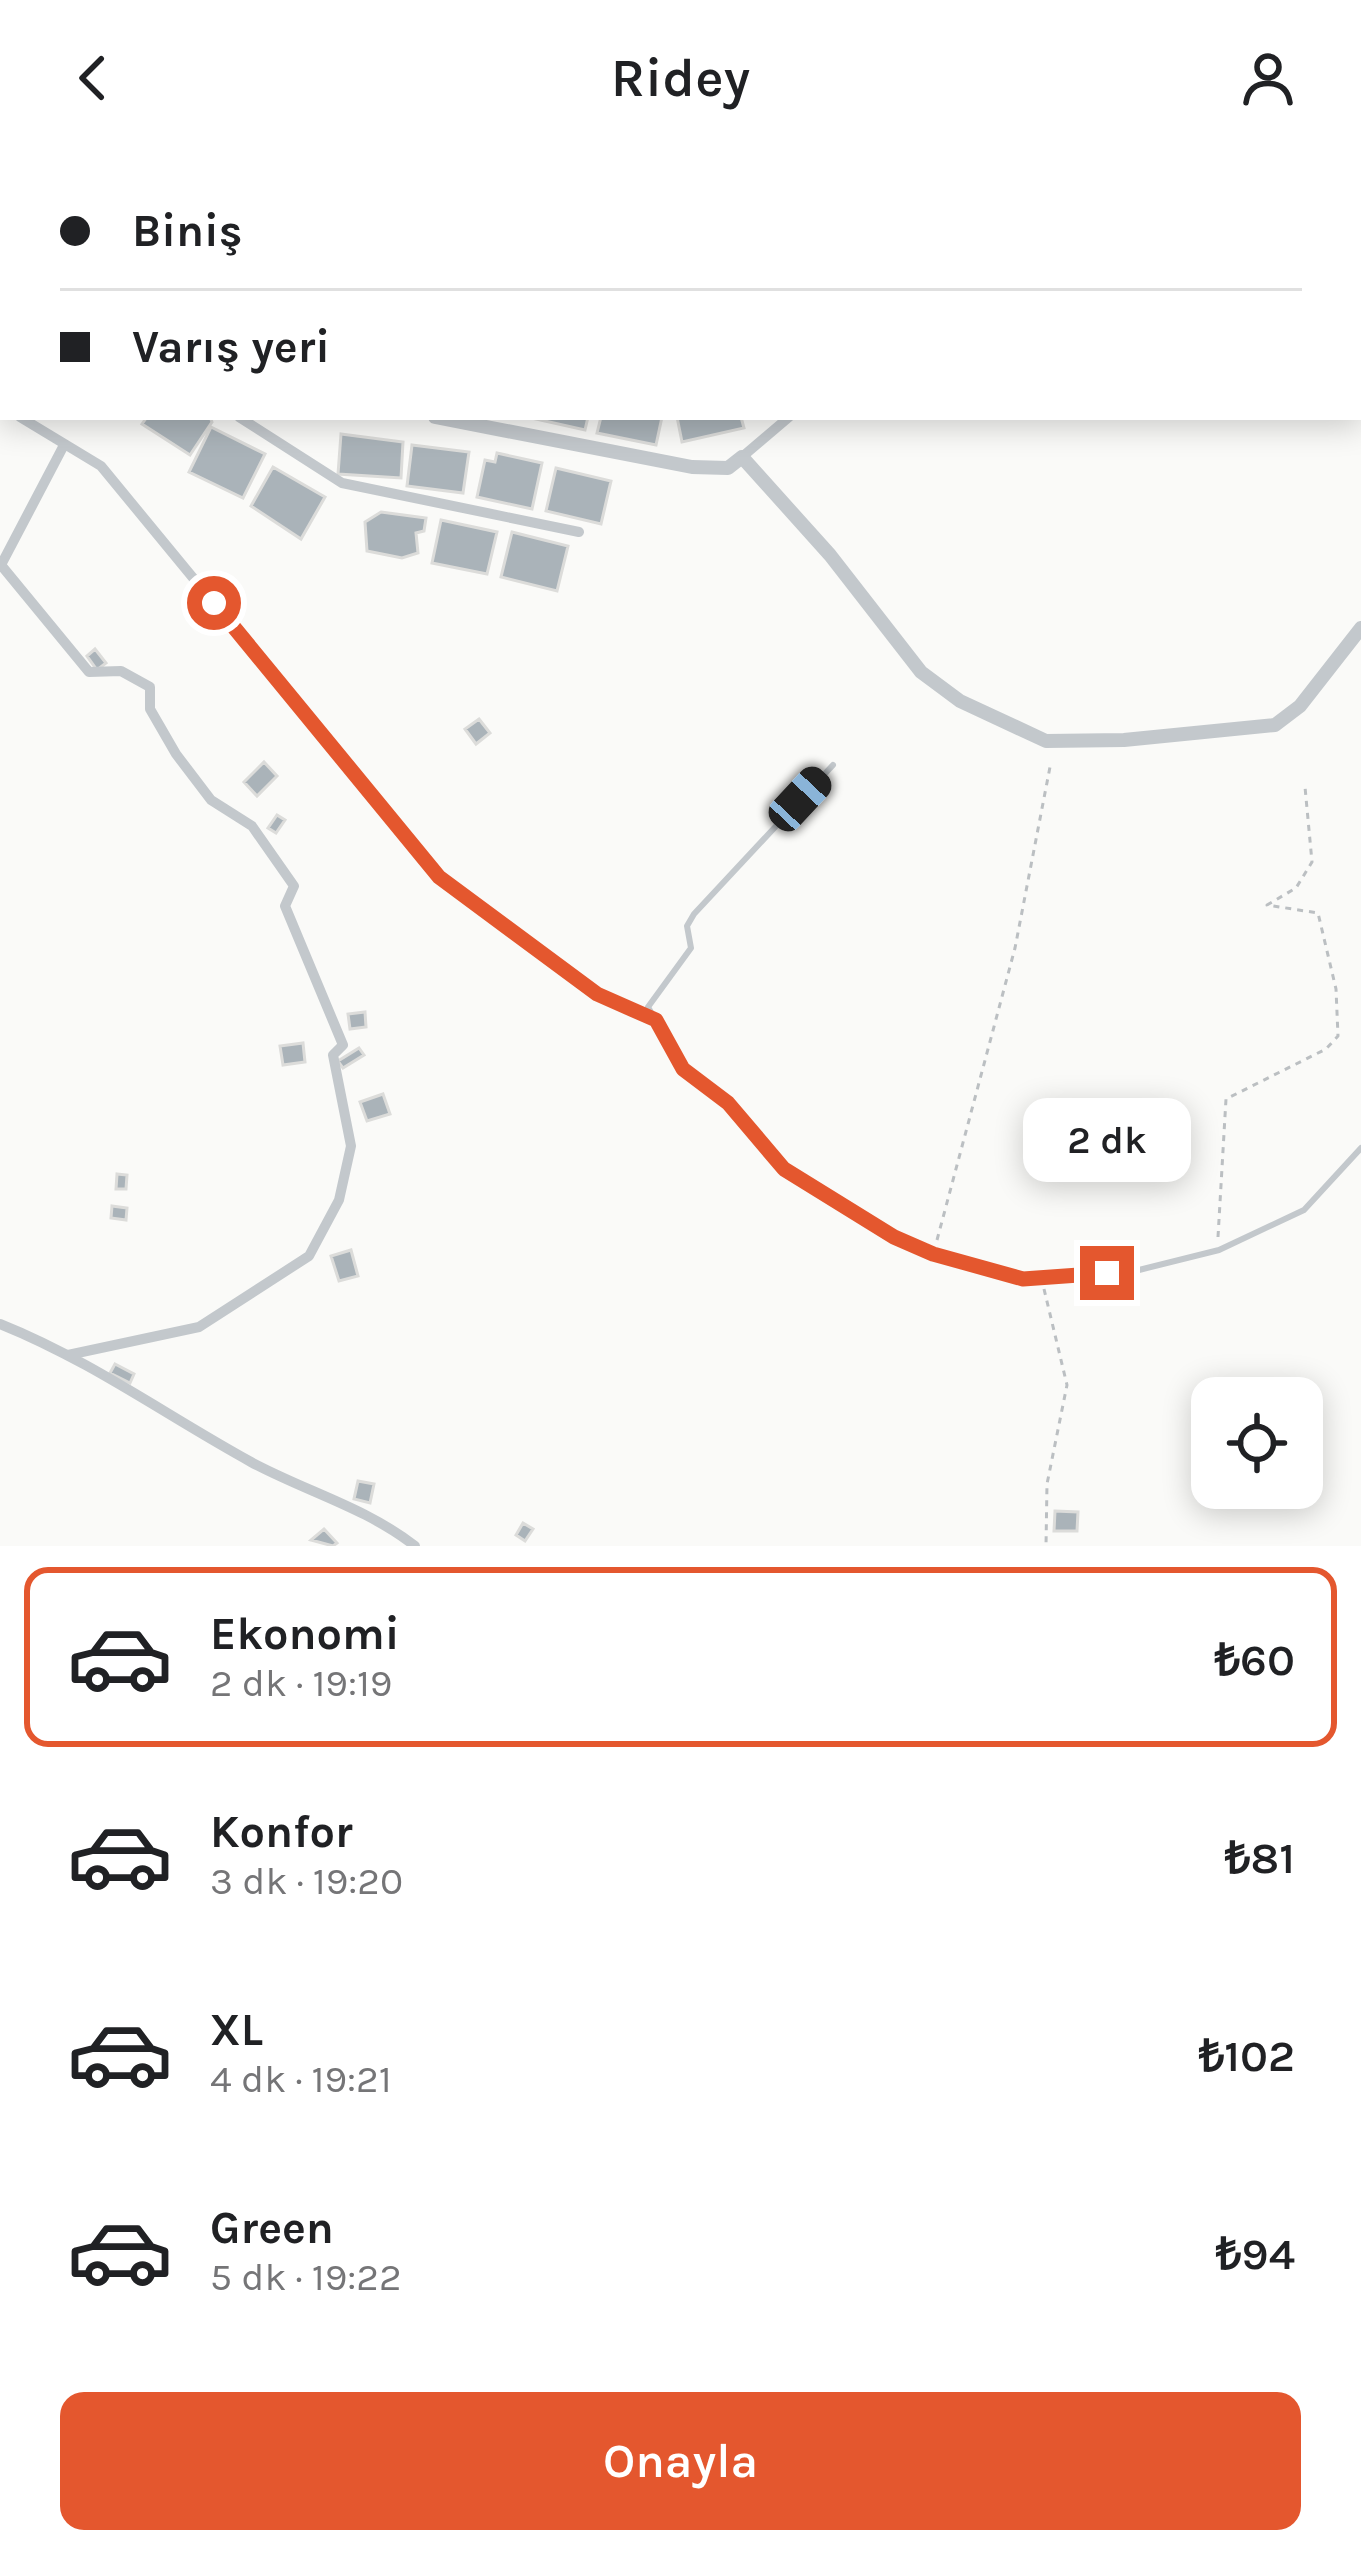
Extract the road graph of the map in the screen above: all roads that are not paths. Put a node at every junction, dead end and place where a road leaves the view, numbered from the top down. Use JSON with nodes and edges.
{"nodes":[{"id":1,"x":25,"y":420,"type":"edge"},
{"id":2,"x":244,"y":420,"type":"edge"},
{"id":3,"x":450,"y":420,"type":"edge"},
{"id":4,"x":521,"y":420,"type":"edge"},
{"id":5,"x":785,"y":420,"type":"edge"},
{"id":6,"x":518,"y":434,"type":"junction"},
{"id":7,"x":64,"y":445,"type":"junction"},
{"id":8,"x":742,"y":457,"type":"junction"},
{"id":9,"x":579,"y":532,"type":"dead end"},
{"id":10,"x":1361,"y":628,"type":"edge"},
{"id":11,"x":833,"y":765,"type":"dead end"},
{"id":12,"x":656,"y":1020,"type":"junction"},
{"id":13,"x":1361,"y":1148,"type":"edge"},
{"id":14,"x":0,"y":1324,"type":"edge"},
{"id":15,"x":68,"y":1355,"type":"junction"},
{"id":16,"x":415,"y":1546,"type":"edge"}],
"edges":[{"from":1,"to":7,"type":"street"},
{"from":2,"to":9,"type":"street"},
{"from":3,"to":6,"type":"street"},
{"from":4,"to":6,"type":"street"},
{"from":5,"to":8,"type":"street"},
{"from":6,"to":8,"type":"street"},
{"from":7,"to":12,"type":"street"},
{"from":7,"to":15,"type":"street"},
{"from":8,"to":10,"type":"street"},
{"from":11,"to":12,"type":"lane"},
{"from":12,"to":13,"type":"lane"},
{"from":14,"to":15,"type":"street"},
{"from":15,"to":16,"type":"street"}]}
